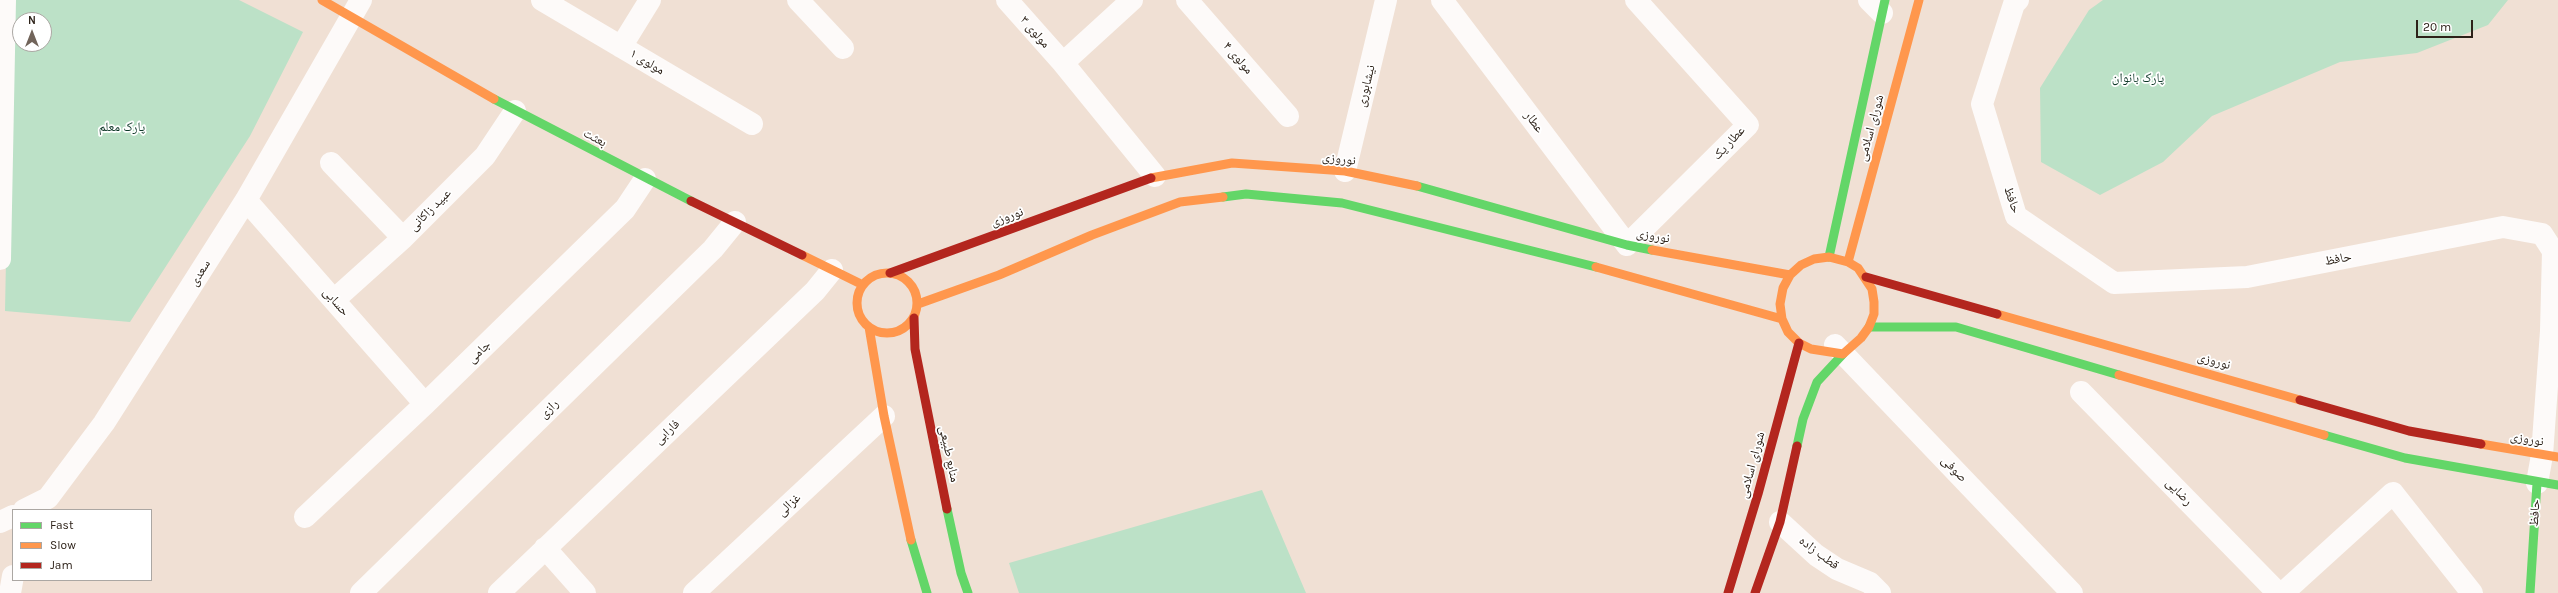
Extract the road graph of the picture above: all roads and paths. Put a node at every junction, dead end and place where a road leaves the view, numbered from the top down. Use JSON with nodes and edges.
{"nodes":[{"id":1,"x":4,"y":0,"type":"edge"},
{"id":2,"x":322,"y":0,"type":"edge"},
{"id":3,"x":542,"y":0,"type":"edge"},
{"id":4,"x":650,"y":0,"type":"edge"},
{"id":5,"x":798,"y":0,"type":"edge"},
{"id":6,"x":1007,"y":0,"type":"edge"},
{"id":7,"x":1132,"y":0,"type":"edge"},
{"id":8,"x":1187,"y":0,"type":"edge"},
{"id":9,"x":1386,"y":0,"type":"edge"},
{"id":10,"x":1442,"y":0,"type":"edge"},
{"id":11,"x":1636,"y":0,"type":"edge"},
{"id":12,"x":1919,"y":0,"type":"edge"},
{"id":13,"x":2018,"y":0,"type":"edge"},
{"id":14,"x":1878,"y":4,"type":"edge"},
{"id":15,"x":357,"y":9,"type":"edge"},
{"id":16,"x":621,"y":46,"type":"junction"},
{"id":17,"x":843,"y":48,"type":"dead end"},
{"id":18,"x":1063,"y":63,"type":"junction"},
{"id":19,"x":2,"y":91,"type":"edge"},
{"id":20,"x":515,"y":110,"type":"junction"},
{"id":21,"x":1288,"y":116,"type":"dead end"},
{"id":22,"x":752,"y":124,"type":"dead end"},
{"id":23,"x":330,"y":163,"type":"dead end"},
{"id":24,"x":1345,"y":171,"type":"junction"},
{"id":25,"x":1155,"y":176,"type":"junction"},
{"id":26,"x":645,"y":179,"type":"junction"},
{"id":27,"x":246,"y":200,"type":"junction"},
{"id":28,"x":735,"y":222,"type":"junction"},
{"id":29,"x":0,"y":228,"type":"edge"},
{"id":30,"x":403,"y":238,"type":"junction"},
{"id":31,"x":1627,"y":245,"type":"junction"},
{"id":32,"x":2555,"y":249,"type":"edge"},
{"id":33,"x":1829,"y":257,"type":"junction"},
{"id":34,"x":0,"y":259,"type":"edge"},
{"id":35,"x":1848,"y":262,"type":"junction"},
{"id":36,"x":832,"y":270,"type":"junction"},
{"id":37,"x":890,"y":274,"type":"junction"},
{"id":38,"x":1790,"y":275,"type":"junction"},
{"id":39,"x":1866,"y":277,"type":"junction"},
{"id":40,"x":863,"y":286,"type":"junction"},
{"id":41,"x":334,"y":300,"type":"junction"},
{"id":42,"x":918,"y":304,"type":"junction"},
{"id":43,"x":914,"y":318,"type":"junction"},
{"id":44,"x":1782,"y":319,"type":"junction"},
{"id":45,"x":869,"y":327,"type":"junction"},
{"id":46,"x":1869,"y":327,"type":"junction"},
{"id":47,"x":2554,"y":331,"type":"edge"},
{"id":48,"x":1799,"y":343,"type":"junction"},
{"id":49,"x":1839,"y":350,"type":"junction"},
{"id":50,"x":2080,"y":392,"type":"dead end"},
{"id":51,"x":425,"y":404,"type":"junction"},
{"id":52,"x":884,"y":416,"type":"junction"},
{"id":53,"x":2550,"y":456,"type":"edge"},
{"id":54,"x":2548,"y":484,"type":"edge"},
{"id":55,"x":45,"y":504,"type":"edge"},
{"id":56,"x":28,"y":509,"type":"edge"},
{"id":57,"x":12,"y":516,"type":"edge"},
{"id":58,"x":305,"y":517,"type":"dead end"},
{"id":59,"x":0,"y":522,"type":"edge"},
{"id":60,"x":1780,"y":522,"type":"junction"},
{"id":61,"x":544,"y":548,"type":"junction"},
{"id":62,"x":12,"y":581,"type":"edge"},
{"id":63,"x":10,"y":593,"type":"edge"},
{"id":64,"x":361,"y":593,"type":"edge"},
{"id":65,"x":499,"y":593,"type":"edge"},
{"id":66,"x":585,"y":593,"type":"edge"},
{"id":67,"x":694,"y":593,"type":"edge"},
{"id":68,"x":928,"y":593,"type":"edge"},
{"id":69,"x":968,"y":593,"type":"edge"},
{"id":70,"x":1728,"y":593,"type":"edge"},
{"id":71,"x":1755,"y":593,"type":"edge"},
{"id":72,"x":1880,"y":593,"type":"edge"},
{"id":73,"x":2072,"y":593,"type":"edge"},
{"id":74,"x":2278,"y":593,"type":"edge"},
{"id":75,"x":2283,"y":593,"type":"edge"},
{"id":76,"x":2472,"y":593,"type":"edge"},
{"id":77,"x":2530,"y":593,"type":"edge"}],
"edges":[{"from":1,"to":19,"type":"street"},
{"from":2,"to":15,"type":"street","name":"بعثت"},
{"from":3,"to":16,"type":"street","name":"مولوی ۱"},
{"from":4,"to":16,"type":"street"},
{"from":5,"to":17,"type":"street"},
{"from":6,"to":18,"type":"street","name":"مولوی ۳"},
{"from":7,"to":18,"type":"street"},
{"from":8,"to":21,"type":"street","name":"مولوی ۴"},
{"from":9,"to":24,"type":"street","name":"نیشابوری"},
{"from":10,"to":31,"type":"street","name":"عطار"},
{"from":11,"to":31,"type":"street","name":"عطار یک"},
{"from":12,"to":35,"type":"street","name":"شورای اسلامی"},
{"from":13,"to":32,"type":"street","name":"حافظ"},
{"from":14,"to":33,"type":"street","name":"شورای اسلامی"},
{"from":15,"to":20,"type":"street","name":"بعثت"},
{"from":15,"to":27,"type":"street","name":"سعدی"},
{"from":16,"to":22,"type":"street","name":"مولوی ۱"},
{"from":18,"to":25,"type":"street","name":"مولوی ۳"},
{"from":19,"to":29,"type":"street"},
{"from":20,"to":26,"type":"street","name":"بعثت"},
{"from":20,"to":30,"type":"street","name":"عبید زاکانی"},
{"from":23,"to":30,"type":"street"},
{"from":24,"to":25,"type":"street","name":"نوروزی"},
{"from":24,"to":31,"type":"street","name":"نوروزی"},
{"from":25,"to":37,"type":"street","name":"نوروزی"},
{"from":26,"to":28,"type":"street","name":"بعثت"},
{"from":26,"to":51,"type":"street","name":"جامی"},
{"from":27,"to":41,"type":"street","name":"حسابی"},
{"from":27,"to":55,"type":"street","name":"سعدی"},
{"from":28,"to":36,"type":"street","name":"بعثت"},
{"from":28,"to":64,"type":"street","name":"رازی"},
{"from":29,"to":34,"type":"street"},
{"from":30,"to":41,"type":"street","name":"عبید زاکانی"},
{"from":31,"to":38,"type":"street","name":"نوروزی"},
{"from":32,"to":47,"type":"street","name":"حافظ"},
{"from":33,"to":35,"type":"street"},
{"from":33,"to":38,"type":"street"},
{"from":35,"to":39,"type":"street"},
{"from":36,"to":40,"type":"street","name":"بعثت"},
{"from":36,"to":61,"type":"street","name":"فارابی"},
{"from":37,"to":40,"type":"street"},
{"from":37,"to":42,"type":"street"},
{"from":38,"to":44,"type":"street"},
{"from":39,"to":46,"type":"street"},
{"from":39,"to":53,"type":"street","name":"نوروزی"},
{"from":40,"to":45,"type":"street"},
{"from":41,"to":51,"type":"street","name":"حسابی"},
{"from":42,"to":43,"type":"street"},
{"from":42,"to":44,"type":"street"},
{"from":43,"to":45,"type":"street"},
{"from":43,"to":69,"type":"street","name":"منابع طبیعی"},
{"from":44,"to":48,"type":"street"},
{"from":45,"to":52,"type":"street"},
{"from":46,"to":49,"type":"street"},
{"from":46,"to":54,"type":"street"},
{"from":47,"to":53,"type":"street","name":"حافظ"},
{"from":48,"to":49,"type":"street"},
{"from":48,"to":70,"type":"street","name":"شورای اسلامی"},
{"from":49,"to":60,"type":"street"},
{"from":49,"to":73,"type":"street","name":"صوفی"},
{"from":50,"to":74,"type":"street","name":"رضایی"},
{"from":51,"to":58,"type":"street","name":"جامی"},
{"from":52,"to":67,"type":"street","name":"غزالی"},
{"from":52,"to":68,"type":"street"},
{"from":53,"to":54,"type":"street","name":"حافظ"},
{"from":54,"to":77,"type":"street","name":"حافظ"},
{"from":55,"to":56,"type":"street","name":"سعدی"},
{"from":57,"to":59,"type":"street"},
{"from":60,"to":71,"type":"street"},
{"from":60,"to":72,"type":"street","name":"قطب زاده"},
{"from":61,"to":65,"type":"street","name":"فارابی"},
{"from":61,"to":66,"type":"street"},
{"from":62,"to":63,"type":"street"},
{"from":75,"to":76,"type":"street"}]}
